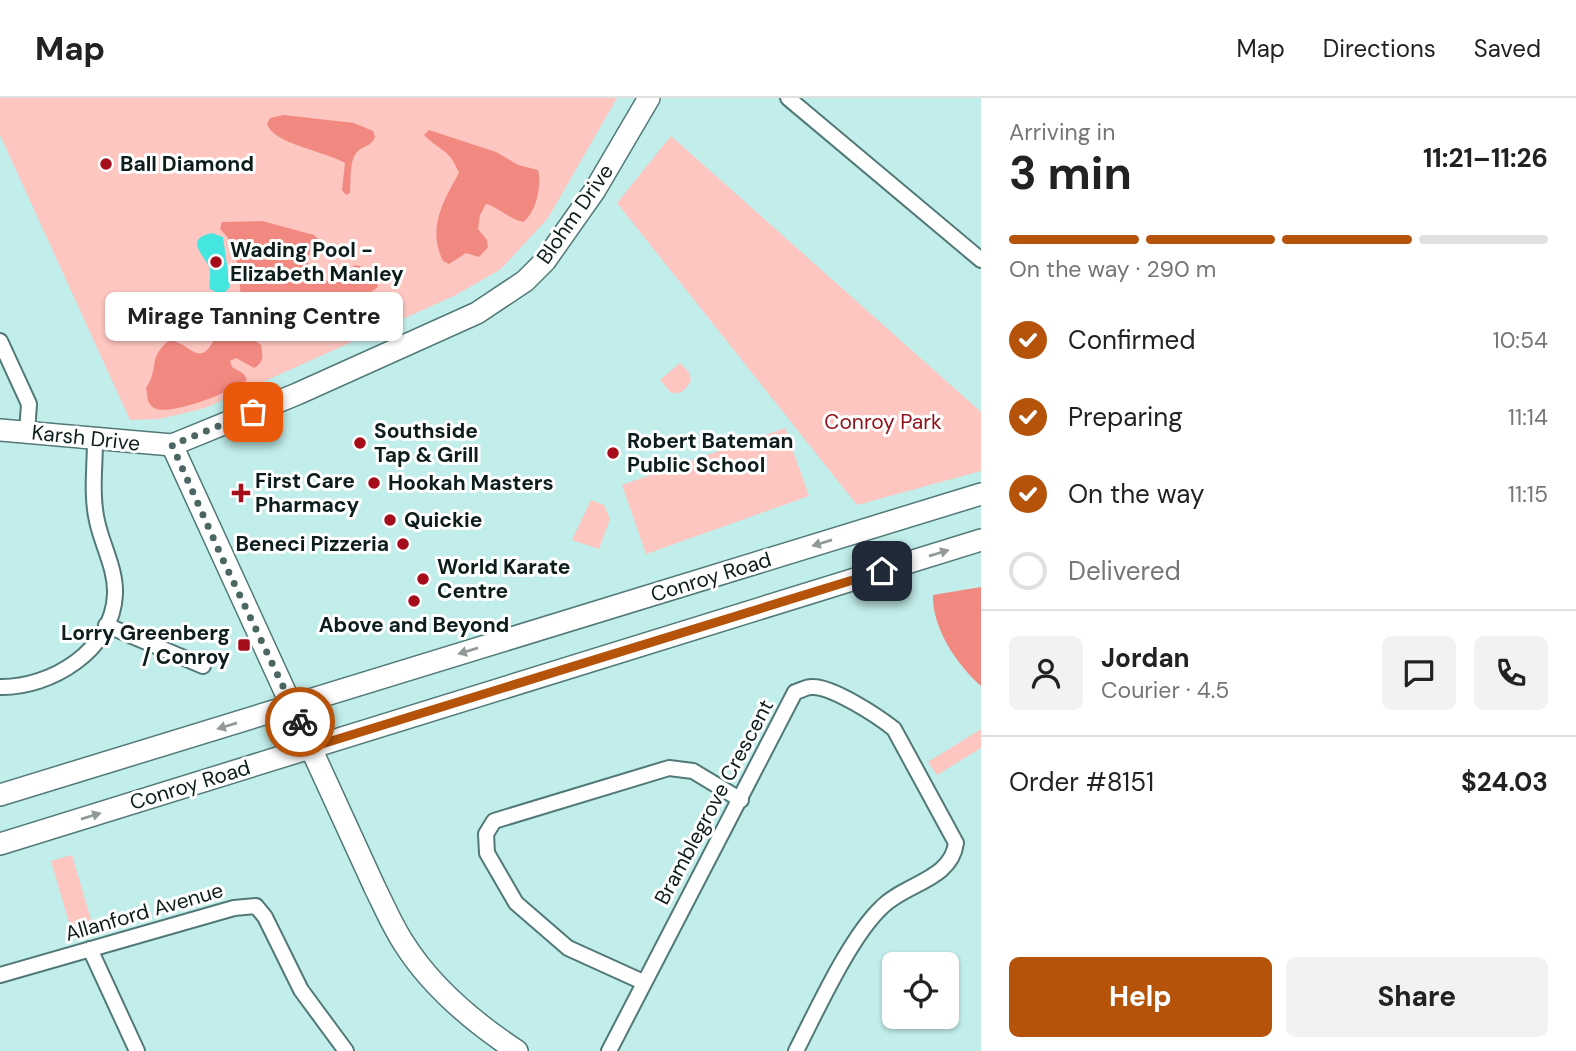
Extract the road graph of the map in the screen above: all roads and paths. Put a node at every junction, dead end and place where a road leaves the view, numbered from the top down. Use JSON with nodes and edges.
{"nodes":[{"id":1,"x":649,"y":98,"type":"edge"},
{"id":2,"x":788,"y":98,"type":"edge"},
{"id":3,"x":981,"y":260,"type":"edge"},
{"id":4,"x":0,"y":341,"type":"edge"},
{"id":5,"x":0,"y":430,"type":"edge"},
{"id":6,"x":27,"y":432,"type":"junction"},
{"id":7,"x":95,"y":440,"type":"junction"},
{"id":8,"x":172,"y":445,"type":"junction"},
{"id":9,"x":981,"y":494,"type":"edge"},
{"id":10,"x":981,"y":540,"type":"edge"},
{"id":11,"x":106,"y":625,"type":"junction"},
{"id":12,"x":204,"y":666,"type":"dead end"},
{"id":13,"x":0,"y":687,"type":"edge"},
{"id":14,"x":292,"y":705,"type":"junction"},
{"id":15,"x":312,"y":747,"type":"junction"},
{"id":16,"x":0,"y":795,"type":"edge"},
{"id":17,"x":741,"y":800,"type":"junction"},
{"id":18,"x":0,"y":844,"type":"edge"},
{"id":19,"x":90,"y":949,"type":"junction"},
{"id":20,"x":0,"y":975,"type":"edge"},
{"id":21,"x":643,"y":982,"type":"junction"},
{"id":22,"x":137,"y":1051,"type":"edge"},
{"id":23,"x":346,"y":1051,"type":"edge"},
{"id":24,"x":517,"y":1051,"type":"edge"},
{"id":25,"x":609,"y":1051,"type":"edge"},
{"id":26,"x":796,"y":1051,"type":"edge"}],
"edges":[{"from":1,"to":8,"type":"main road","name":"Blohm Drive"},
{"from":2,"to":3,"type":"street"},
{"from":4,"to":6,"type":"street"},
{"from":5,"to":6,"type":"main road","name":"Karsh Drive"},
{"from":6,"to":7,"type":"main road","name":"Karsh Drive"},
{"from":7,"to":8,"type":"main road","name":"Karsh Drive"},
{"from":7,"to":11,"type":"street"},
{"from":8,"to":14,"type":"main road"},
{"from":9,"to":14,"type":"main road","name":"Conroy Road","one_way":true},
{"from":15,"to":10,"type":"main road","name":"Conroy Road","one_way":true},
{"from":11,"to":12,"type":"street"},
{"from":11,"to":13,"type":"street"},
{"from":14,"to":15,"type":"main road"},
{"from":14,"to":16,"type":"main road","name":"Conroy Road","one_way":true},
{"from":18,"to":15,"type":"main road","name":"Conroy Road","one_way":true},
{"from":15,"to":24,"type":"main road"},
{"from":17,"to":21,"type":"street","name":"Bramblegrove Crescent"},
{"from":17,"to":21,"type":"street"},
{"from":17,"to":26,"type":"street","name":"Bramblegrove Crescent"},
{"from":19,"to":20,"type":"street","name":"Allanford Avenue"},
{"from":19,"to":22,"type":"street"},
{"from":19,"to":23,"type":"street","name":"Allanford Avenue"},
{"from":21,"to":25,"type":"street","name":"Bramblegrove Crescent"}]}
